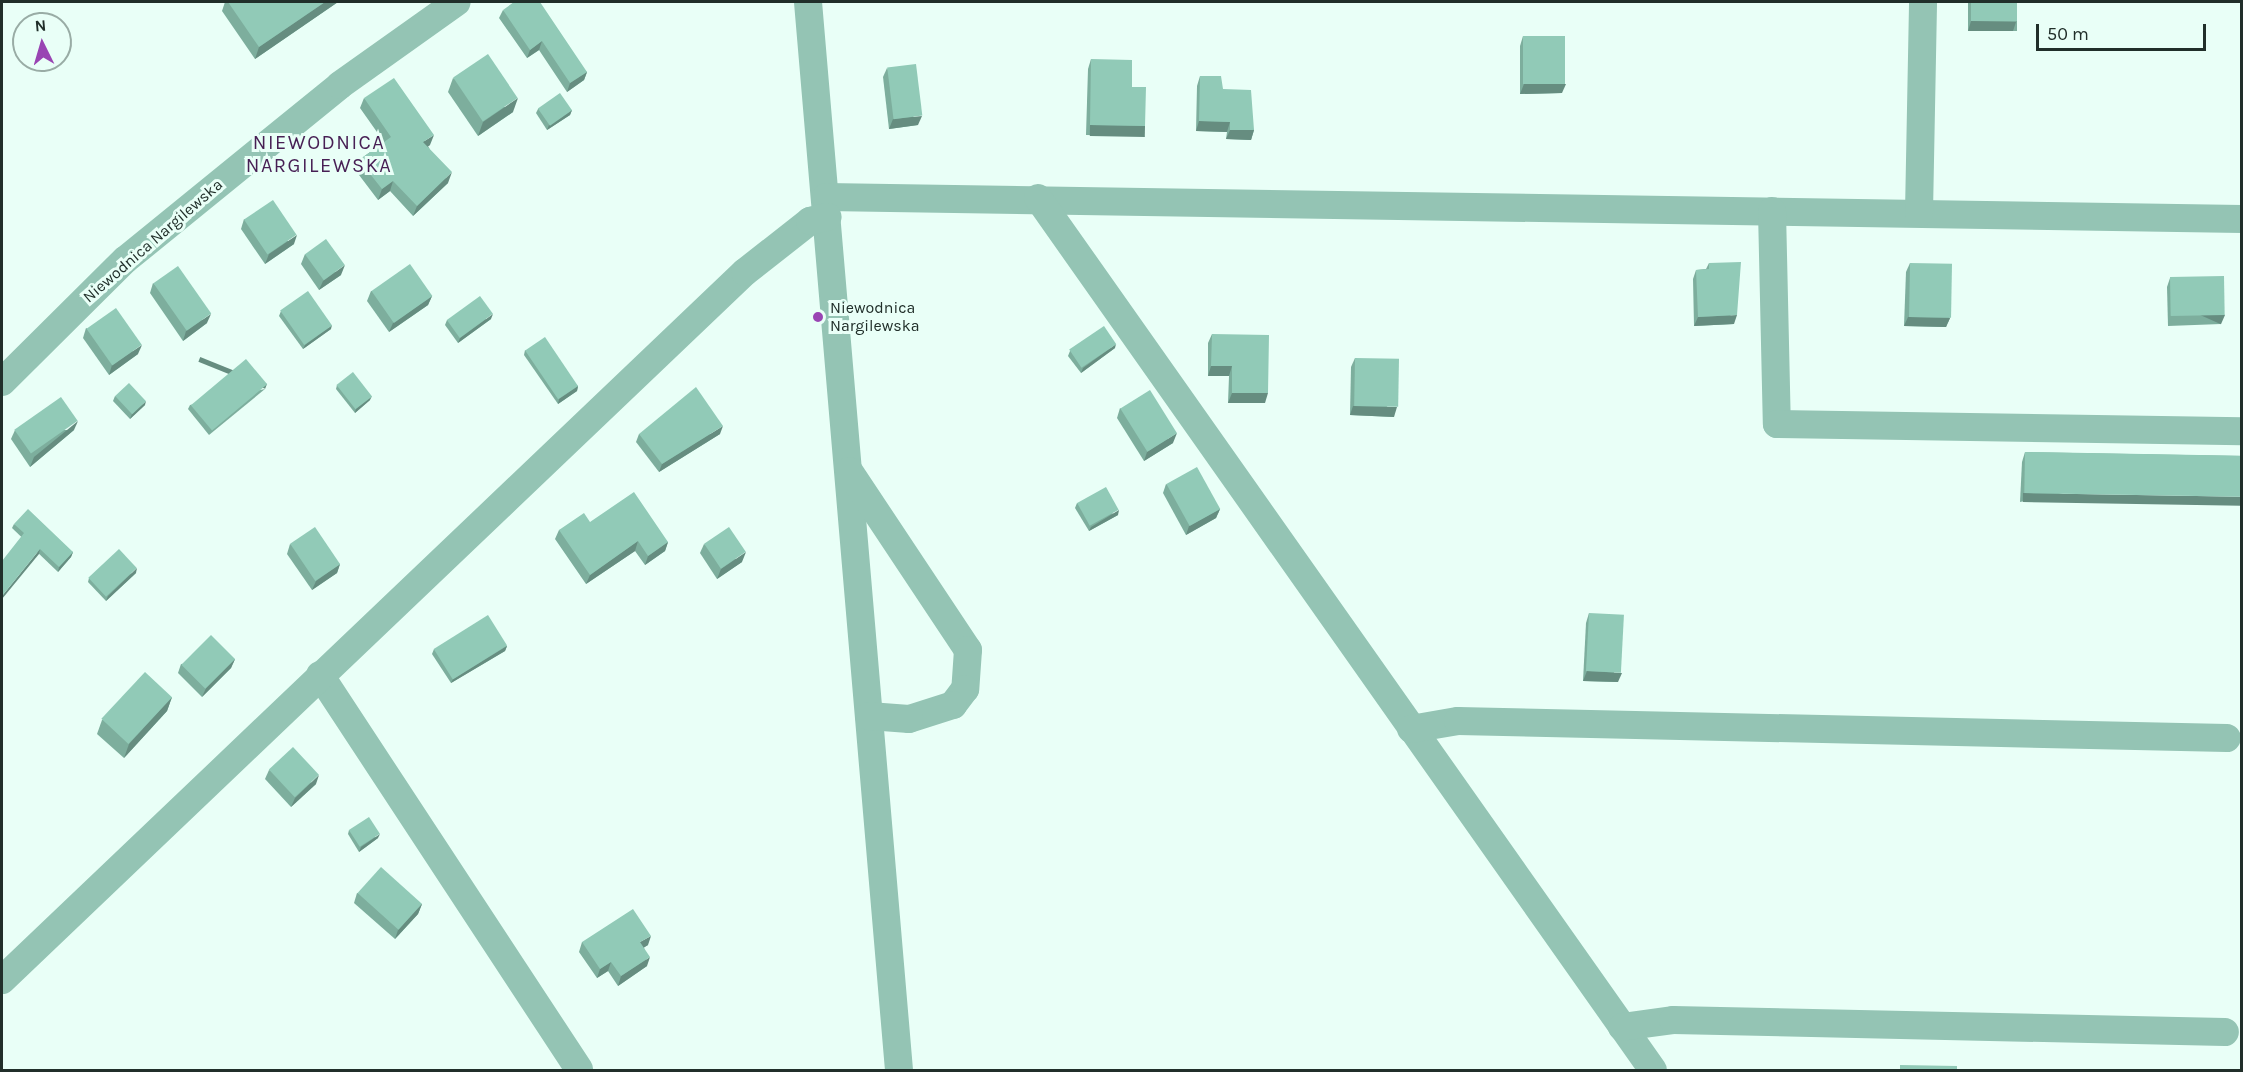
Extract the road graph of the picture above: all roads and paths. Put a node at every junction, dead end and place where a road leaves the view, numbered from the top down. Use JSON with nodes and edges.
{"nodes":[{"id":1,"x":457,"y":2,"type":"edge"},
{"id":2,"x":808,"y":2,"type":"edge"},
{"id":3,"x":1923,"y":2,"type":"edge"},
{"id":4,"x":1038,"y":198,"type":"junction"},
{"id":5,"x":827,"y":207,"type":"junction"},
{"id":6,"x":1772,"y":211,"type":"junction"},
{"id":7,"x":1919,"y":213,"type":"junction"},
{"id":8,"x":2241,"y":219,"type":"edge"},
{"id":9,"x":2,"y":382,"type":"edge"},
{"id":10,"x":2241,"y":431,"type":"edge"},
{"id":11,"x":848,"y":470,"type":"junction"},
{"id":12,"x":320,"y":675,"type":"junction"},
{"id":13,"x":869,"y":716,"type":"junction"},
{"id":14,"x":1411,"y":729,"type":"junction"},
{"id":15,"x":2227,"y":738,"type":"dead end"},
{"id":16,"x":2,"y":980,"type":"edge"},
{"id":17,"x":1622,"y":1027,"type":"junction"},
{"id":18,"x":2225,"y":1032,"type":"dead end"},
{"id":19,"x":579,"y":1071,"type":"edge"},
{"id":20,"x":898,"y":1071,"type":"edge"},
{"id":21,"x":1653,"y":1071,"type":"edge"}],
"edges":[{"from":1,"to":9,"type":"street","name":"Niewodnica Nargilewska"},
{"from":2,"to":5,"type":"street"},
{"from":3,"to":7,"type":"street"},
{"from":4,"to":5,"type":"street"},
{"from":4,"to":6,"type":"street"},
{"from":4,"to":14,"type":"street"},
{"from":5,"to":11,"type":"street"},
{"from":5,"to":12,"type":"street"},
{"from":6,"to":7,"type":"street"},
{"from":6,"to":10,"type":"street"},
{"from":7,"to":8,"type":"street"},
{"from":11,"to":13,"type":"street"},
{"from":11,"to":13,"type":"street"},
{"from":12,"to":16,"type":"street"},
{"from":12,"to":19,"type":"street"},
{"from":13,"to":20,"type":"street"},
{"from":14,"to":15,"type":"street"},
{"from":14,"to":17,"type":"street"},
{"from":17,"to":18,"type":"street"},
{"from":17,"to":21,"type":"street"}]}
